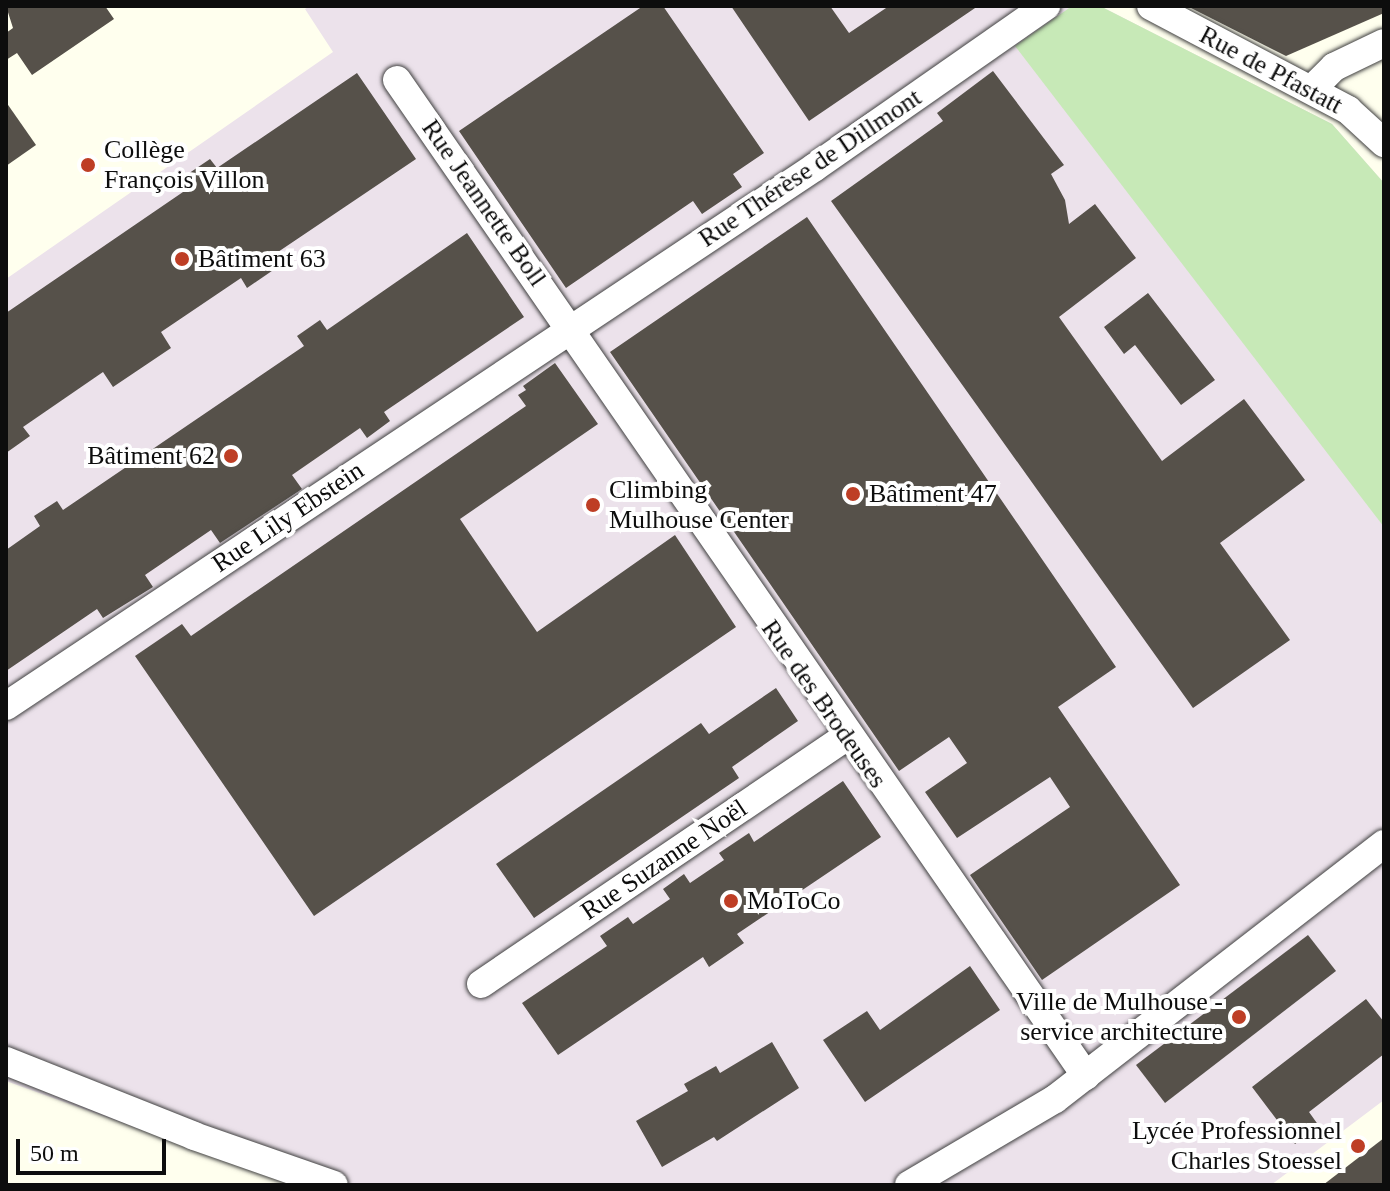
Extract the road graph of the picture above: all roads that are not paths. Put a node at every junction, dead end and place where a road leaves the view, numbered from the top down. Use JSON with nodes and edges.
{"nodes":[{"id":1,"x":1046,"y":6,"type":"edge"},
{"id":2,"x":1168,"y":10,"type":"edge"},
{"id":3,"x":1384,"y":43,"type":"edge"},
{"id":4,"x":397,"y":80,"type":"dead end"},
{"id":5,"x":1312,"y":89,"type":"junction"},
{"id":6,"x":1384,"y":143,"type":"edge"},
{"id":7,"x":570,"y":327,"type":"junction"},
{"id":8,"x":6,"y":706,"type":"edge"},
{"id":9,"x":847,"y":736,"type":"junction"},
{"id":10,"x":1384,"y":844,"type":"edge"},
{"id":11,"x":481,"y":984,"type":"dead end"},
{"id":12,"x":6,"y":1061,"type":"edge"},
{"id":13,"x":1086,"y":1076,"type":"junction"},
{"id":14,"x":334,"y":1185,"type":"edge"},
{"id":15,"x":909,"y":1185,"type":"edge"}],
"edges":[{"from":1,"to":7,"type":"street","name":"Rue Thérèse de Dillmont"},
{"from":2,"to":5,"type":"street","name":"Rue de Pfastatt"},
{"from":3,"to":5,"type":"street"},
{"from":4,"to":7,"type":"street","name":"Rue Jeannette Boll"},
{"from":5,"to":6,"type":"street","name":"Rue de Pfastatt"},
{"from":7,"to":8,"type":"street","name":"Rue Lily Ebstein"},
{"from":7,"to":9,"type":"street","name":"Rue des Brodeuses"},
{"from":9,"to":11,"type":"street","name":"Rue Suzanne Noël"},
{"from":9,"to":13,"type":"street","name":"Rue des Brodeuses"},
{"from":10,"to":13,"type":"street"},
{"from":12,"to":14,"type":"street"},
{"from":13,"to":15,"type":"street"}]}
